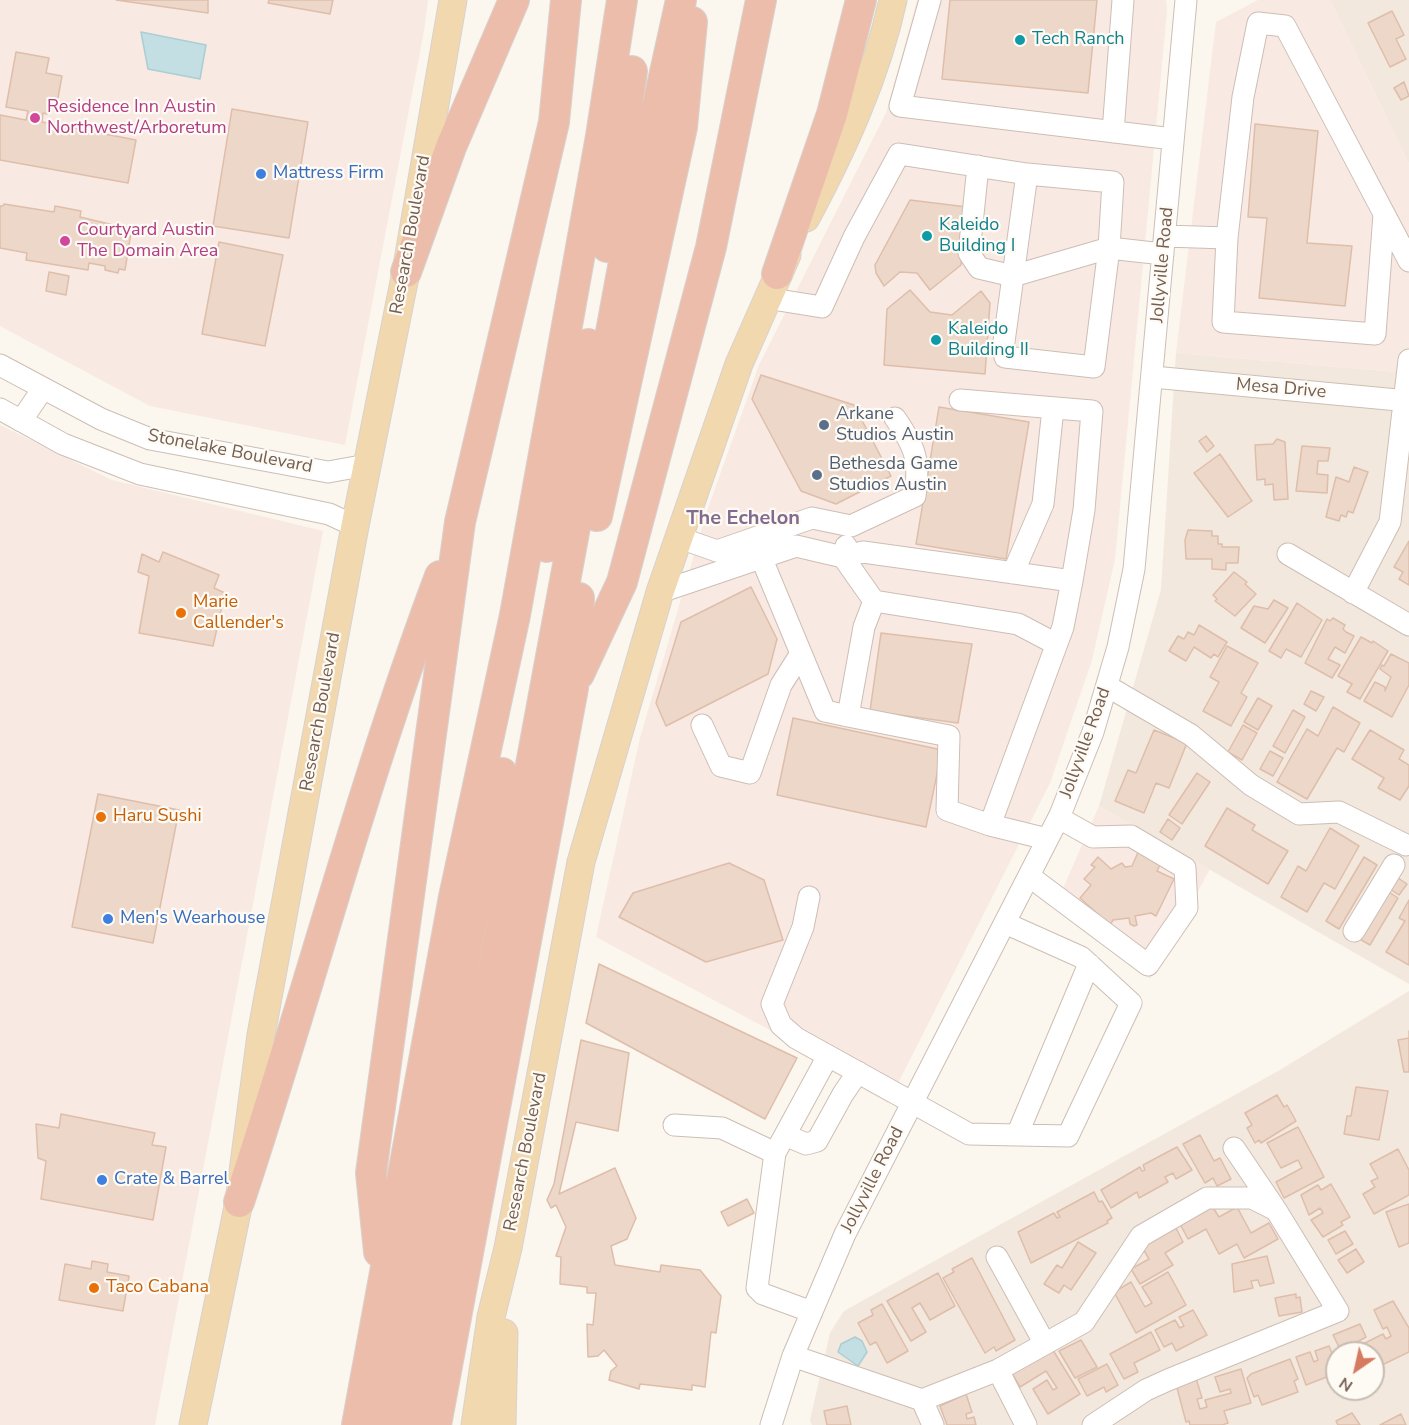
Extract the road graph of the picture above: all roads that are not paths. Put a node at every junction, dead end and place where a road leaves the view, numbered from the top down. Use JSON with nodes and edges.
{"nodes":[{"id":1,"x":453,"y":0,"type":"edge"},
{"id":2,"x":514,"y":0,"type":"edge"},
{"id":3,"x":566,"y":0,"type":"edge"},
{"id":4,"x":623,"y":0,"type":"edge"},
{"id":5,"x":641,"y":0,"type":"edge"},
{"id":6,"x":663,"y":0,"type":"edge"},
{"id":7,"x":681,"y":0,"type":"edge"},
{"id":8,"x":694,"y":0,"type":"edge"},
{"id":9,"x":761,"y":0,"type":"edge"},
{"id":10,"x":861,"y":0,"type":"edge"},
{"id":11,"x":893,"y":0,"type":"edge"},
{"id":12,"x":930,"y":0,"type":"edge"},
{"id":13,"x":1123,"y":0,"type":"edge"},
{"id":14,"x":1186,"y":0,"type":"edge"},
{"id":15,"x":1113,"y":132,"type":"junction"},
{"id":16,"x":1173,"y":139,"type":"junction"},
{"id":17,"x":978,"y":166,"type":"junction"},
{"id":18,"x":1027,"y":174,"type":"junction"},
{"id":19,"x":1384,"y":213,"type":"junction"},
{"id":20,"x":619,"y":238,"type":"junction"},
{"id":21,"x":1227,"y":238,"type":"junction"},
{"id":22,"x":1164,"y":245,"type":"junction"},
{"id":23,"x":1109,"y":248,"type":"junction"},
{"id":24,"x":1409,"y":261,"type":"edge"},
{"id":25,"x":406,"y":272,"type":"junction"},
{"id":26,"x":1013,"y":276,"type":"junction"},
{"id":27,"x":772,"y":286,"type":"junction"},
{"id":28,"x":1409,"y":360,"type":"edge"},
{"id":29,"x":0,"y":366,"type":"edge"},
{"id":30,"x":1153,"y":377,"type":"junction"},
{"id":31,"x":42,"y":390,"type":"junction"},
{"id":32,"x":960,"y":400,"type":"dead end"},
{"id":33,"x":1406,"y":400,"type":"edge"},
{"id":34,"x":1053,"y":408,"type":"junction"},
{"id":35,"x":0,"y":409,"type":"edge"},
{"id":36,"x":895,"y":418,"type":"dead end"},
{"id":37,"x":21,"y":421,"type":"junction"},
{"id":38,"x":367,"y":465,"type":"junction"},
{"id":39,"x":460,"y":522,"type":"junction"},
{"id":40,"x":355,"y":526,"type":"junction"},
{"id":41,"x":850,"y":526,"type":"junction"},
{"id":42,"x":680,"y":538,"type":"junction"},
{"id":43,"x":1288,"y":554,"type":"dead end"},
{"id":44,"x":761,"y":557,"type":"junction"},
{"id":45,"x":843,"y":557,"type":"junction"},
{"id":46,"x":1013,"y":573,"type":"junction"},
{"id":47,"x":1072,"y":581,"type":"junction"},
{"id":48,"x":660,"y":592,"type":"junction"},
{"id":49,"x":1353,"y":593,"type":"junction"},
{"id":50,"x":874,"y":601,"type":"junction"},
{"id":51,"x":1409,"y":626,"type":"edge"},
{"id":52,"x":1056,"y":644,"type":"junction"},
{"id":53,"x":800,"y":655,"type":"junction"},
{"id":54,"x":1107,"y":686,"type":"junction"},
{"id":55,"x":573,"y":688,"type":"junction"},
{"id":56,"x":848,"y":716,"type":"junction"},
{"id":57,"x":702,"y":725,"type":"dead end"},
{"id":58,"x":1059,"y":818,"type":"junction"},
{"id":59,"x":990,"y":825,"type":"junction"},
{"id":60,"x":1047,"y":839,"type":"junction"},
{"id":61,"x":1407,"y":843,"type":"edge"},
{"id":62,"x":1402,"y":870,"type":"edge"},
{"id":63,"x":1029,"y":876,"type":"junction"},
{"id":64,"x":809,"y":897,"type":"dead end"},
{"id":65,"x":1005,"y":923,"type":"junction"},
{"id":66,"x":1354,"y":931,"type":"dead end"},
{"id":67,"x":1089,"y":964,"type":"junction"},
{"id":68,"x":828,"y":1056,"type":"junction"},
{"id":69,"x":858,"y":1072,"type":"junction"},
{"id":70,"x":913,"y":1101,"type":"junction"},
{"id":71,"x":674,"y":1125,"type":"dead end"},
{"id":72,"x":1017,"y":1135,"type":"junction"},
{"id":73,"x":780,"y":1144,"type":"junction"},
{"id":74,"x":1234,"y":1148,"type":"dead end"},
{"id":75,"x":239,"y":1202,"type":"junction"},
{"id":76,"x":1276,"y":1210,"type":"junction"},
{"id":77,"x":508,"y":1248,"type":"junction"},
{"id":78,"x":997,"y":1257,"type":"dead end"},
{"id":79,"x":382,"y":1288,"type":"junction"},
{"id":80,"x":812,"y":1312,"type":"junction"},
{"id":81,"x":1045,"y":1344,"type":"junction"},
{"id":82,"x":792,"y":1356,"type":"junction"},
{"id":83,"x":998,"y":1370,"type":"junction"},
{"id":84,"x":778,"y":1396,"type":"junction"},
{"id":85,"x":922,"y":1400,"type":"junction"},
{"id":86,"x":193,"y":1425,"type":"edge"},
{"id":87,"x":357,"y":1425,"type":"edge"},
{"id":88,"x":381,"y":1425,"type":"edge"},
{"id":89,"x":410,"y":1425,"type":"edge"},
{"id":90,"x":436,"y":1425,"type":"edge"},
{"id":91,"x":475,"y":1425,"type":"edge"},
{"id":92,"x":502,"y":1425,"type":"edge"},
{"id":93,"x":759,"y":1425,"type":"edge"},
{"id":94,"x":771,"y":1425,"type":"edge"},
{"id":95,"x":933,"y":1425,"type":"edge"},
{"id":96,"x":1026,"y":1425,"type":"edge"},
{"id":97,"x":1093,"y":1425,"type":"edge"}],
"edges":[{"from":1,"to":25,"type":"main road","name":"Research Boulevard"},
{"from":2,"to":25,"type":"highway"},
{"from":3,"to":39,"type":"highway"},
{"from":4,"to":20,"type":"highway"},
{"from":4,"to":79,"type":"highway"},
{"from":5,"to":20,"type":"highway"},
{"from":6,"to":20,"type":"highway"},
{"from":7,"to":20,"type":"highway"},
{"from":8,"to":55,"type":"highway"},
{"from":9,"to":55,"type":"highway"},
{"from":10,"to":27,"type":"highway"},
{"from":11,"to":27,"type":"main road","name":"Research Boulevard"},
{"from":12,"to":15,"type":"street"},
{"from":13,"to":15,"type":"street"},
{"from":14,"to":16,"type":"street","name":"Jollyville Road"},
{"from":15,"to":16,"type":"street"},
{"from":16,"to":22,"type":"street","name":"Jollyville Road"},
{"from":17,"to":18,"type":"street"},
{"from":17,"to":26,"type":"street"},
{"from":17,"to":27,"type":"street"},
{"from":18,"to":23,"type":"street"},
{"from":18,"to":26,"type":"street"},
{"from":19,"to":21,"type":"street"},
{"from":19,"to":21,"type":"street"},
{"from":19,"to":24,"type":"street"},
{"from":20,"to":88,"type":"highway"},
{"from":20,"to":89,"type":"highway"},
{"from":21,"to":22,"type":"street"},
{"from":22,"to":23,"type":"street"},
{"from":22,"to":30,"type":"street","name":"Jollyville Road"},
{"from":23,"to":26,"type":"street"},
{"from":23,"to":26,"type":"street"},
{"from":25,"to":38,"type":"main road","name":"Research Boulevard"},
{"from":27,"to":42,"type":"main road","name":"Research Boulevard"},
{"from":28,"to":33,"type":"street"},
{"from":29,"to":31,"type":"street","name":"Stonelake Boulevard"},
{"from":30,"to":33,"type":"street","name":"Mesa Drive"},
{"from":30,"to":54,"type":"street","name":"Jollyville Road"},
{"from":31,"to":37,"type":"street"},
{"from":31,"to":38,"type":"street","name":"Stonelake Boulevard"},
{"from":32,"to":34,"type":"street"},
{"from":33,"to":49,"type":"street"},
{"from":34,"to":46,"type":"street"},
{"from":34,"to":47,"type":"street"},
{"from":35,"to":37,"type":"street"},
{"from":36,"to":41,"type":"street"},
{"from":37,"to":40,"type":"street"},
{"from":38,"to":40,"type":"main road","name":"Research Boulevard"},
{"from":39,"to":75,"type":"highway"},
{"from":39,"to":79,"type":"highway"},
{"from":40,"to":75,"type":"main road","name":"Research Boulevard"},
{"from":41,"to":42,"type":"street"},
{"from":41,"to":45,"type":"street"},
{"from":42,"to":48,"type":"main road","name":"Research Boulevard"},
{"from":43,"to":49,"type":"street"},
{"from":44,"to":45,"type":"street"},
{"from":44,"to":48,"type":"street"},
{"from":44,"to":53,"type":"street"},
{"from":45,"to":46,"type":"street"},
{"from":45,"to":50,"type":"street"},
{"from":46,"to":47,"type":"street"},
{"from":47,"to":52,"type":"street"},
{"from":48,"to":77,"type":"main road","name":"Research Boulevard"},
{"from":49,"to":51,"type":"street"},
{"from":50,"to":52,"type":"street"},
{"from":50,"to":56,"type":"street"},
{"from":52,"to":59,"type":"street"},
{"from":53,"to":56,"type":"street"},
{"from":53,"to":57,"type":"street"},
{"from":54,"to":58,"type":"street","name":"Jollyville Road"},
{"from":54,"to":61,"type":"street"},
{"from":55,"to":90,"type":"highway"},
{"from":56,"to":59,"type":"street"},
{"from":58,"to":60,"type":"street","name":"Jollyville Road"},
{"from":58,"to":63,"type":"street"},
{"from":59,"to":60,"type":"street"},
{"from":60,"to":63,"type":"street","name":"Jollyville Road"},
{"from":61,"to":62,"type":"street"},
{"from":62,"to":66,"type":"street"},
{"from":63,"to":65,"type":"street","name":"Jollyville Road"},
{"from":64,"to":68,"type":"street"},
{"from":65,"to":67,"type":"street"},
{"from":65,"to":70,"type":"street","name":"Jollyville Road"},
{"from":67,"to":72,"type":"street"},
{"from":67,"to":72,"type":"street"},
{"from":68,"to":69,"type":"street"},
{"from":68,"to":73,"type":"street"},
{"from":69,"to":70,"type":"street"},
{"from":69,"to":73,"type":"street"},
{"from":70,"to":72,"type":"street"},
{"from":70,"to":80,"type":"street","name":"Jollyville Road"},
{"from":71,"to":73,"type":"street"},
{"from":73,"to":80,"type":"street"},
{"from":74,"to":76,"type":"street"},
{"from":75,"to":86,"type":"main road","name":"Research Boulevard"},
{"from":76,"to":81,"type":"street"},
{"from":76,"to":97,"type":"street"},
{"from":77,"to":91,"type":"main road","name":"Research Boulevard"},
{"from":77,"to":92,"type":"main road","name":"Research Boulevard"},
{"from":78,"to":81,"type":"street"},
{"from":79,"to":87,"type":"highway"},
{"from":80,"to":82,"type":"street","name":"Jollyville Road"},
{"from":81,"to":83,"type":"street"},
{"from":82,"to":84,"type":"street","name":"Jollyville Road"},
{"from":82,"to":85,"type":"street"},
{"from":83,"to":85,"type":"street"},
{"from":83,"to":96,"type":"street"},
{"from":84,"to":93,"type":"street"},
{"from":84,"to":94,"type":"street","name":"Jollyville Road"},
{"from":85,"to":95,"type":"street"}]}
